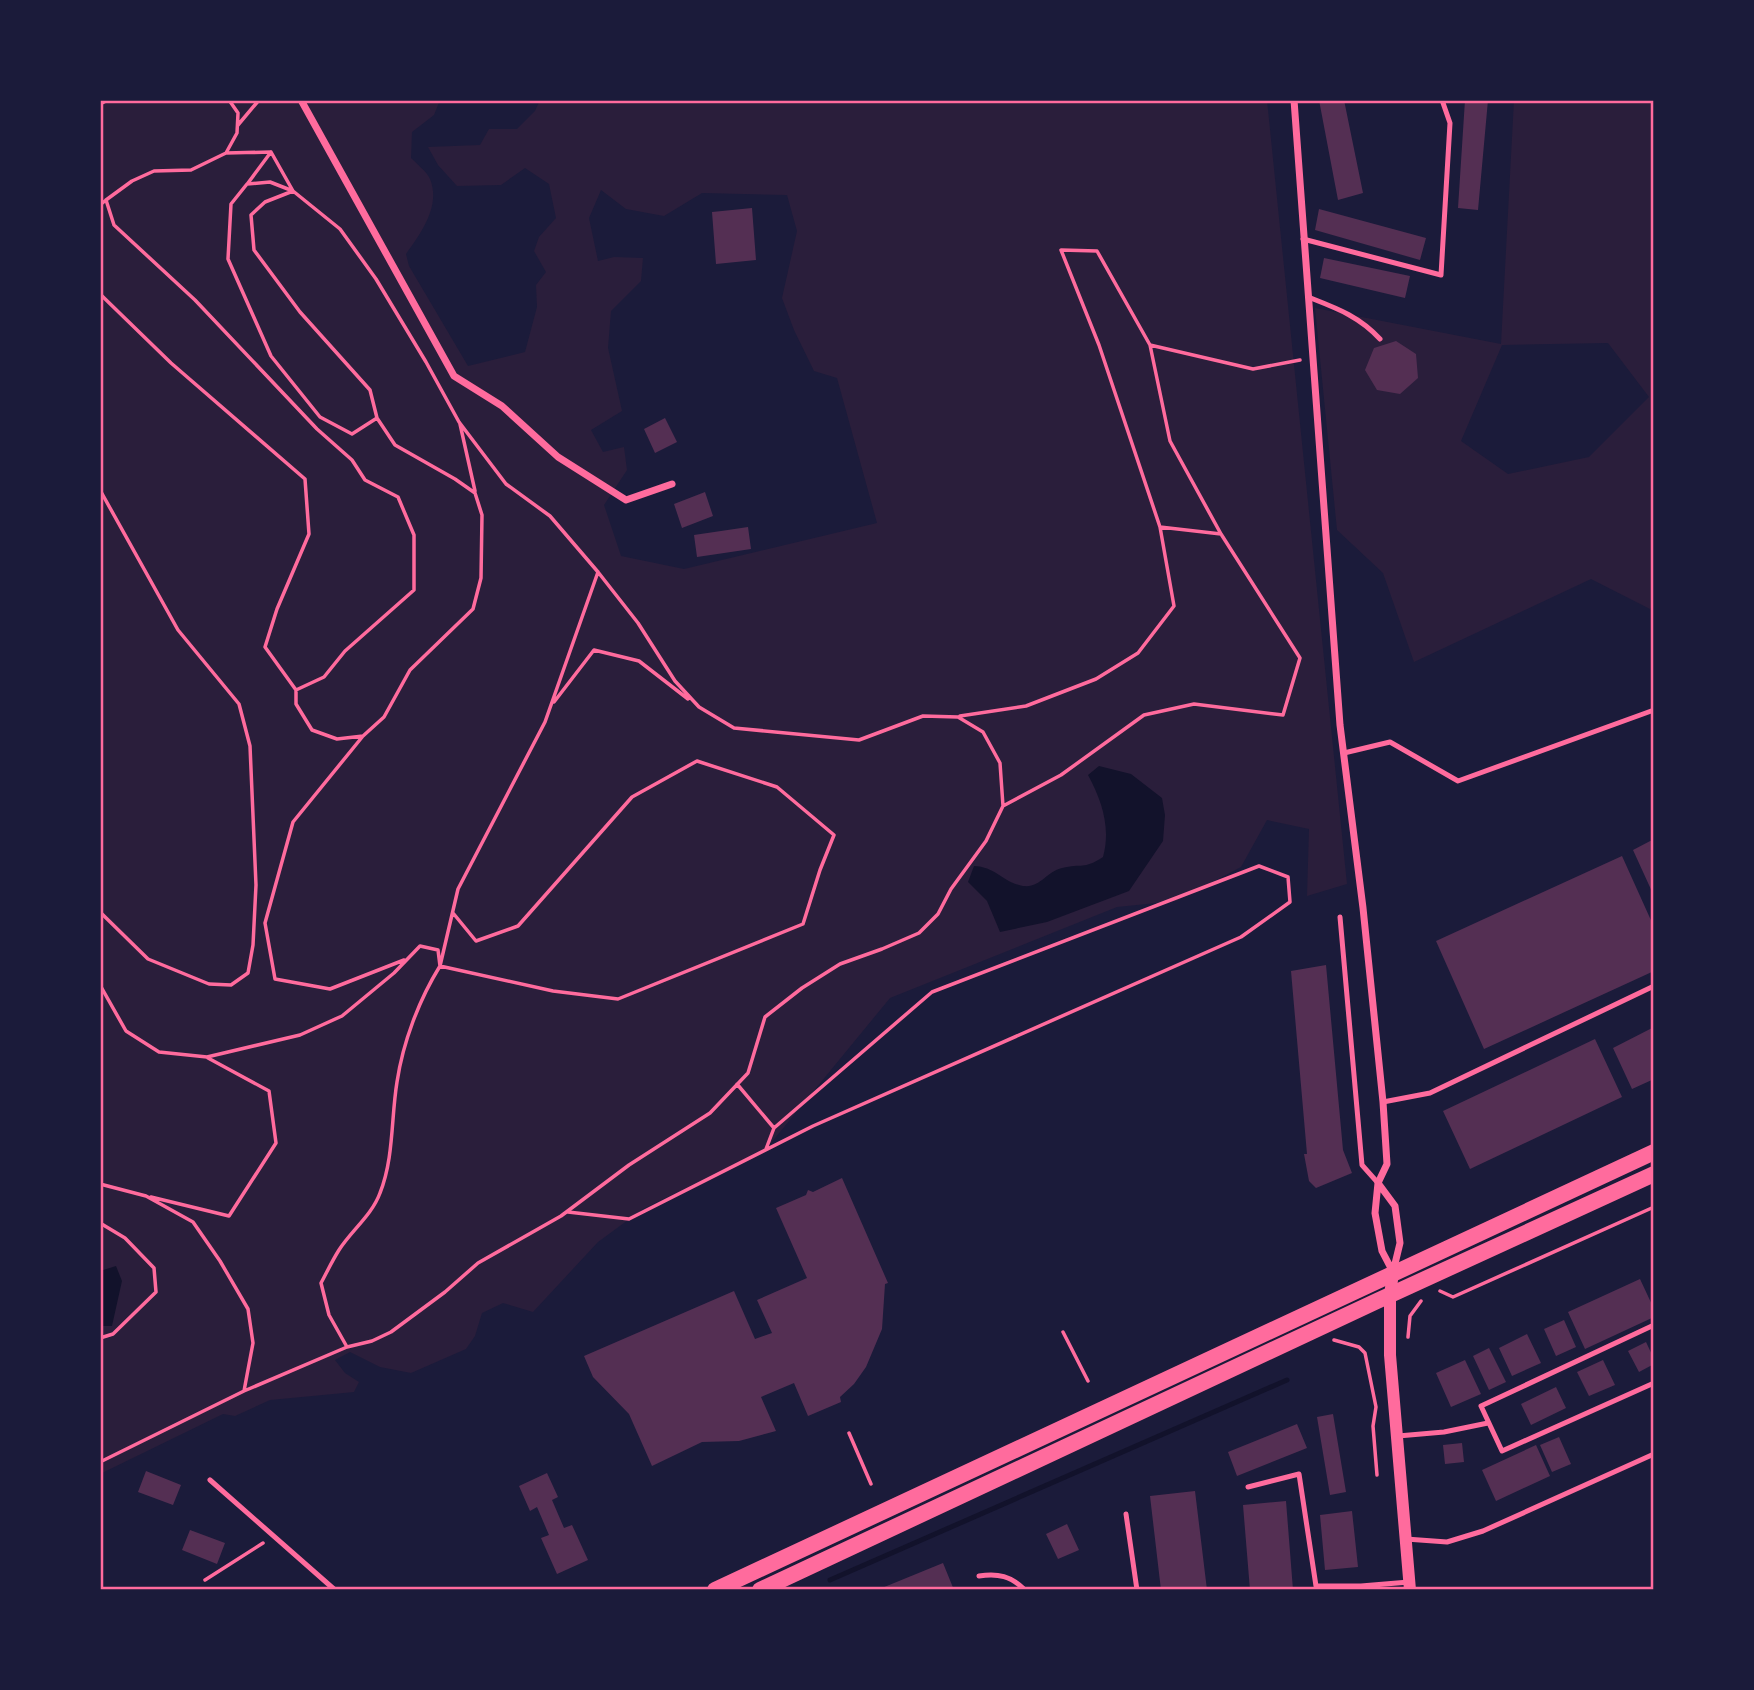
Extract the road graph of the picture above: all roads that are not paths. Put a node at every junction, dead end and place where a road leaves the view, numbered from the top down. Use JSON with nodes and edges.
{"nodes":[{"id":1,"x":301,"y":100,"type":"edge"},
{"id":2,"x":1294,"y":100,"type":"edge"},
{"id":3,"x":1442,"y":100,"type":"edge"},
{"id":4,"x":1303,"y":239,"type":"junction"},
{"id":5,"x":1308,"y":297,"type":"junction"},
{"id":6,"x":1380,"y":339,"type":"dead end"},
{"id":7,"x":672,"y":484,"type":"dead end"},
{"id":8,"x":1654,"y":710,"type":"edge"},
{"id":9,"x":1344,"y":753,"type":"junction"},
{"id":10,"x":1340,"y":918,"type":"dead end"},
{"id":11,"x":1654,"y":986,"type":"edge"},
{"id":12,"x":1383,"y":1102,"type":"junction"},
{"id":13,"x":1654,"y":1152,"type":"edge"},
{"id":14,"x":1654,"y":1174,"type":"edge"},
{"id":15,"x":1378,"y":1182,"type":"junction"},
{"id":16,"x":1393,"y":1272,"type":"junction"},
{"id":17,"x":1390,"y":1296,"type":"junction"},
{"id":18,"x":1654,"y":1325,"type":"edge"},
{"id":19,"x":1654,"y":1384,"type":"edge"},
{"id":20,"x":1488,"y":1423,"type":"junction"},
{"id":21,"x":1397,"y":1436,"type":"junction"},
{"id":22,"x":1654,"y":1454,"type":"edge"},
{"id":23,"x":210,"y":1480,"type":"dead end"},
{"id":24,"x":1248,"y":1487,"type":"dead end"},
{"id":25,"x":1126,"y":1514,"type":"dead end"},
{"id":26,"x":1406,"y":1539,"type":"junction"},
{"id":27,"x":979,"y":1576,"type":"dead end"},
{"id":28,"x":1410,"y":1586,"type":"edge"},
{"id":29,"x":335,"y":1590,"type":"edge"},
{"id":30,"x":715,"y":1590,"type":"edge"},
{"id":31,"x":760,"y":1590,"type":"edge"},
{"id":32,"x":1025,"y":1590,"type":"edge"},
{"id":33,"x":1137,"y":1590,"type":"edge"}],
"edges":[{"from":1,"to":7,"type":"street"},
{"from":2,"to":4,"type":"street"},
{"from":3,"to":4,"type":"lane"},
{"from":4,"to":5,"type":"street"},
{"from":5,"to":6,"type":"lane"},
{"from":5,"to":9,"type":"street"},
{"from":8,"to":9,"type":"lane"},
{"from":9,"to":12,"type":"street"},
{"from":10,"to":15,"type":"lane"},
{"from":11,"to":12,"type":"lane"},
{"from":12,"to":15,"type":"street"},
{"from":13,"to":16,"type":"main road"},
{"from":14,"to":17,"type":"main road"},
{"from":15,"to":16,"type":"street"},
{"from":15,"to":16,"type":"street"},
{"from":16,"to":17,"type":"street"},
{"from":16,"to":30,"type":"main road"},
{"from":17,"to":21,"type":"street"},
{"from":17,"to":31,"type":"main road"},
{"from":18,"to":20,"type":"lane"},
{"from":19,"to":20,"type":"lane"},
{"from":20,"to":21,"type":"lane"},
{"from":21,"to":26,"type":"street"},
{"from":22,"to":26,"type":"lane"},
{"from":23,"to":29,"type":"lane"},
{"from":24,"to":28,"type":"lane"},
{"from":25,"to":33,"type":"lane"},
{"from":26,"to":28,"type":"street"},
{"from":27,"to":32,"type":"lane"}]}
